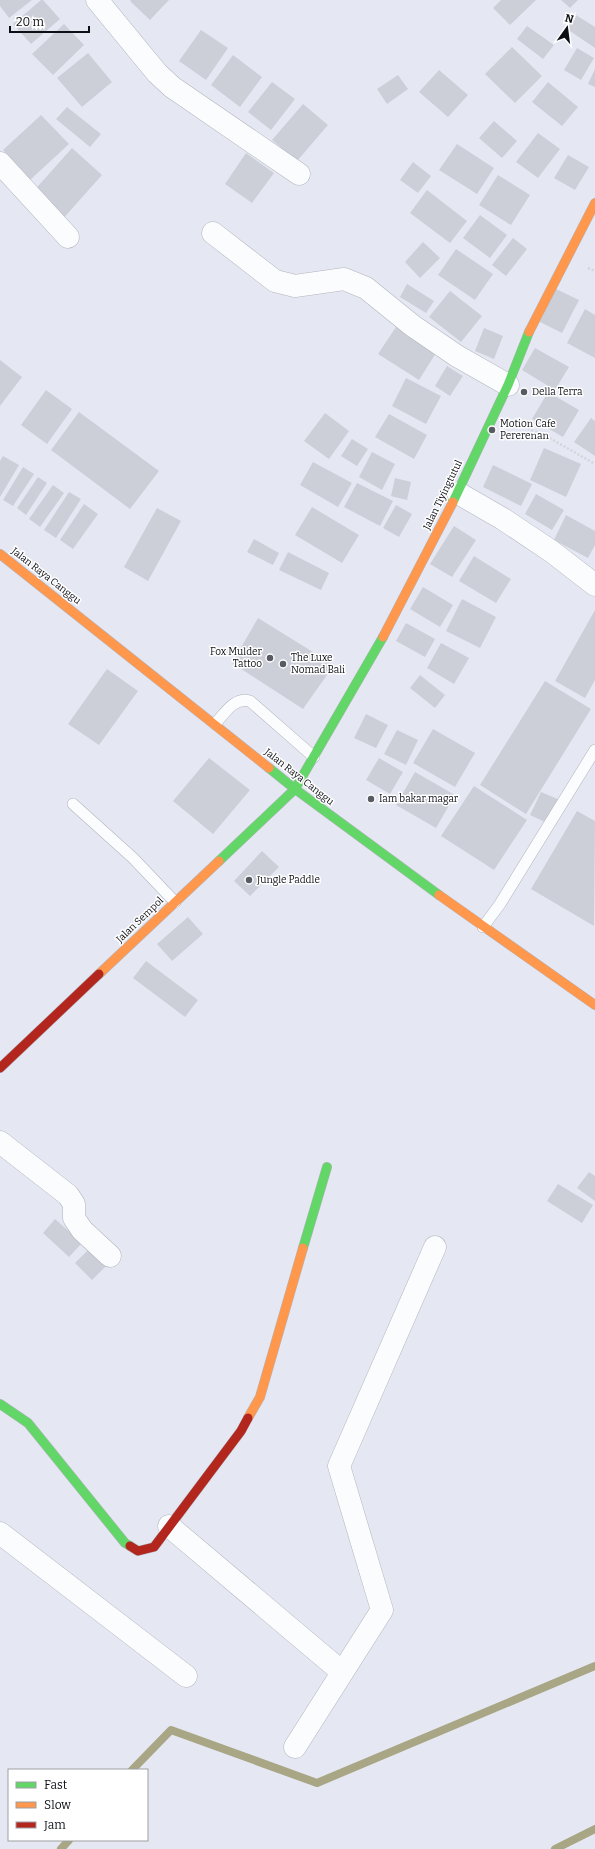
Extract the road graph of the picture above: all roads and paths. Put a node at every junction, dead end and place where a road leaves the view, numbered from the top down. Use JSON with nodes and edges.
{"nodes":[{"id":1,"x":97,"y":0,"type":"edge"},
{"id":2,"x":0,"y":163,"type":"edge"},
{"id":3,"x":299,"y":174,"type":"dead end"},
{"id":4,"x":595,"y":203,"type":"edge"},
{"id":5,"x":213,"y":233,"type":"dead end"},
{"id":6,"x":68,"y":237,"type":"dead end"},
{"id":7,"x":508,"y":385,"type":"junction"},
{"id":8,"x":495,"y":413,"type":"junction"},
{"id":9,"x":595,"y":464,"type":"edge"},
{"id":10,"x":458,"y":493,"type":"junction"},
{"id":11,"x":0,"y":554,"type":"edge"},
{"id":12,"x":595,"y":585,"type":"edge"},
{"id":13,"x":215,"y":724,"type":"junction"},
{"id":14,"x":595,"y":750,"type":"edge"},
{"id":15,"x":314,"y":757,"type":"junction"},
{"id":16,"x":295,"y":789,"type":"junction"},
{"id":17,"x":74,"y":804,"type":"dead end"},
{"id":18,"x":175,"y":902,"type":"junction"},
{"id":19,"x":483,"y":927,"type":"junction"},
{"id":20,"x":595,"y":1005,"type":"edge"},
{"id":21,"x":0,"y":1068,"type":"edge"},
{"id":22,"x":0,"y":1142,"type":"edge"},
{"id":23,"x":327,"y":1167,"type":"dead end"},
{"id":24,"x":435,"y":1247,"type":"dead end"},
{"id":25,"x":110,"y":1256,"type":"dead end"},
{"id":26,"x":0,"y":1404,"type":"edge"},
{"id":27,"x":169,"y":1526,"type":"junction"},
{"id":28,"x":0,"y":1533,"type":"edge"},
{"id":29,"x":342,"y":1672,"type":"junction"},
{"id":30,"x":186,"y":1676,"type":"dead end"},
{"id":31,"x":295,"y":1747,"type":"dead end"}],
"edges":[{"from":1,"to":3,"type":"street"},
{"from":2,"to":6,"type":"street"},
{"from":4,"to":7,"type":"street","name":"Jalan Tiyingtutul"},
{"from":5,"to":7,"type":"street"},
{"from":7,"to":8,"type":"street","name":"Jalan Tiyingtutul"},
{"from":8,"to":9,"type":"path"},
{"from":8,"to":10,"type":"street","name":"Jalan Tiyingtutul"},
{"from":10,"to":12,"type":"street"},
{"from":10,"to":15,"type":"street","name":"Jalan Tiyingtutul"},
{"from":11,"to":13,"type":"street","name":"Jalan Raya Canggu"},
{"from":13,"to":15,"type":"lane"},
{"from":13,"to":16,"type":"street","name":"Jalan Raya Canggu"},
{"from":14,"to":19,"type":"lane"},
{"from":15,"to":16,"type":"street","name":"Jalan Tiyingtutul"},
{"from":16,"to":18,"type":"street","name":"Jalan Sempol"},
{"from":16,"to":19,"type":"street","name":"Jalan Raya Canggu"},
{"from":17,"to":18,"type":"lane"},
{"from":18,"to":21,"type":"street","name":"Jalan Sempol"},
{"from":19,"to":20,"type":"street","name":"Jalan Raya Canggu"},
{"from":22,"to":25,"type":"street"},
{"from":23,"to":27,"type":"street"},
{"from":24,"to":29,"type":"street"},
{"from":26,"to":27,"type":"street"},
{"from":27,"to":29,"type":"street"},
{"from":28,"to":30,"type":"street"},
{"from":29,"to":31,"type":"street"}]}
